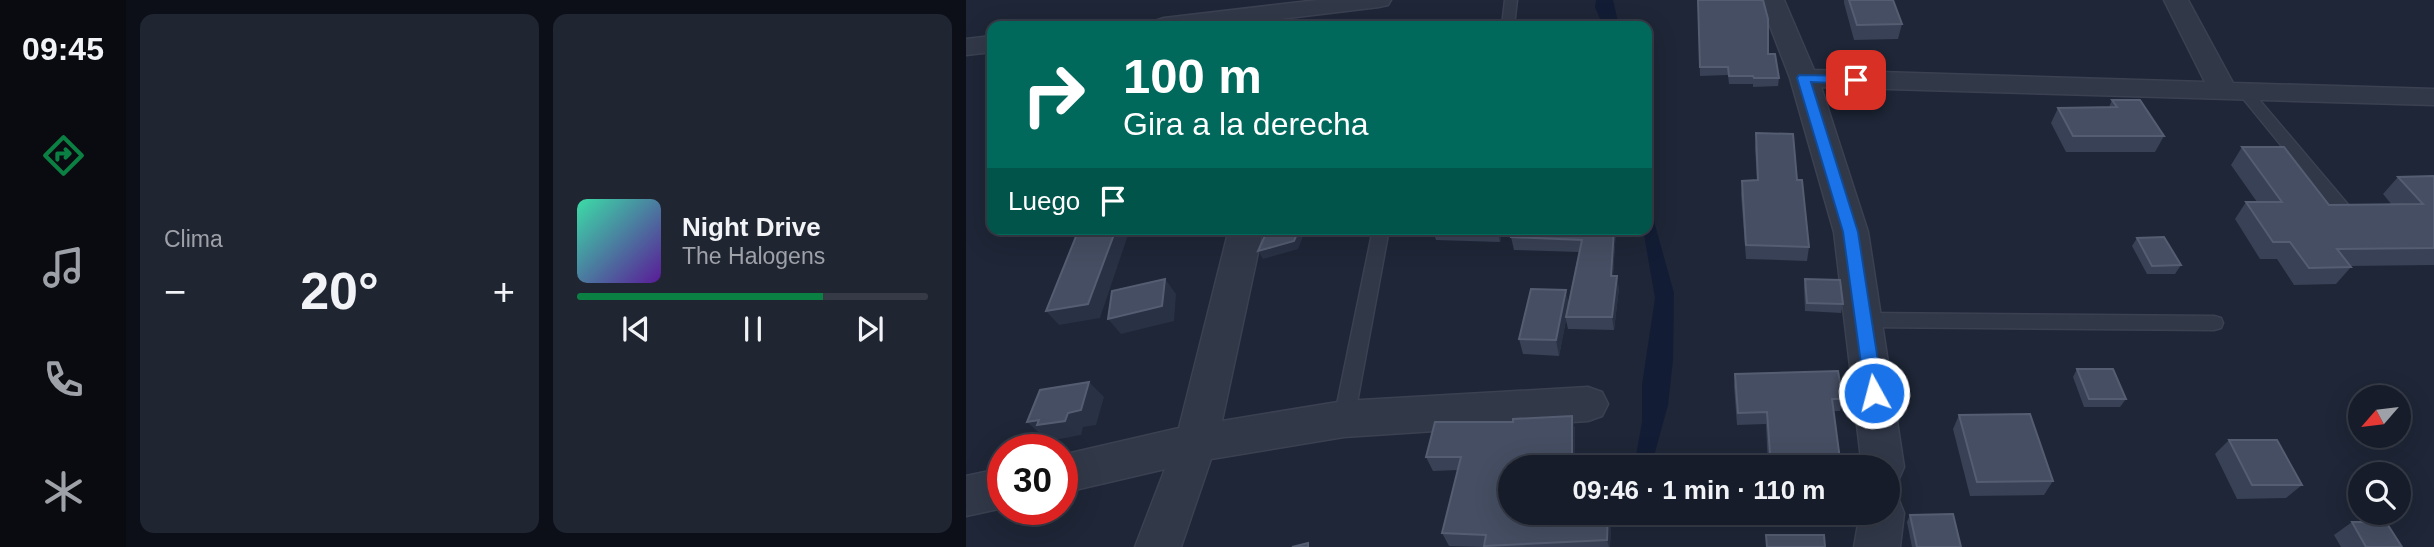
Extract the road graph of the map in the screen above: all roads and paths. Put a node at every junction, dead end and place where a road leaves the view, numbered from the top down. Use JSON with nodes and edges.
{"nodes":[{"id":1,"x":1379,"y":0,"type":"edge"},
{"id":2,"x":1511,"y":0,"type":"edge"},
{"id":3,"x":1772,"y":0,"type":"edge"},
{"id":4,"x":2176,"y":0,"type":"edge"},
{"id":5,"x":1205,"y":21,"type":"edge"},
{"id":6,"x":1509,"y":21,"type":"edge"},
{"id":7,"x":987,"y":45,"type":"edge"},
{"id":8,"x":966,"y":47,"type":"edge"},
{"id":9,"x":1804,"y":78,"type":"junction"},
{"id":10,"x":2235,"y":93,"type":"junction"},
{"id":11,"x":2434,"y":97,"type":"edge"},
{"id":12,"x":2344,"y":211,"type":"edge"},
{"id":13,"x":1245,"y":235,"type":"edge"},
{"id":14,"x":1380,"y":235,"type":"edge"},
{"id":15,"x":1865,"y":320,"type":"junction"},
{"id":16,"x":2214,"y":323,"type":"dead end"},
{"id":17,"x":1588,"y":404,"type":"dead end"},
{"id":18,"x":1344,"y":419,"type":"junction"},
{"id":19,"x":1196,"y":443,"type":"junction"},
{"id":20,"x":1882,"y":455,"type":"edge"},
{"id":21,"x":1078,"y":470,"type":"edge"},
{"id":22,"x":987,"y":491,"type":"edge"},
{"id":23,"x":966,"y":496,"type":"edge"},
{"id":24,"x":1880,"y":525,"type":"edge"},
{"id":25,"x":1158,"y":547,"type":"edge"},
{"id":26,"x":1877,"y":547,"type":"edge"}],
"edges":[{"from":1,"to":5,"type":"street"},
{"from":2,"to":6,"type":"lane"},
{"from":3,"to":9,"type":"street"},
{"from":4,"to":10,"type":"street"},
{"from":7,"to":8,"type":"street"},
{"from":9,"to":10,"type":"street"},
{"from":9,"to":15,"type":"street"},
{"from":10,"to":11,"type":"street"},
{"from":10,"to":12,"type":"lane"},
{"from":13,"to":19,"type":"street"},
{"from":14,"to":18,"type":"lane"},
{"from":15,"to":16,"type":"lane"},
{"from":15,"to":20,"type":"street"},
{"from":17,"to":18,"type":"street"},
{"from":18,"to":19,"type":"street"},
{"from":19,"to":21,"type":"street"},
{"from":19,"to":25,"type":"street"},
{"from":22,"to":23,"type":"street"},
{"from":24,"to":26,"type":"street"}]}
